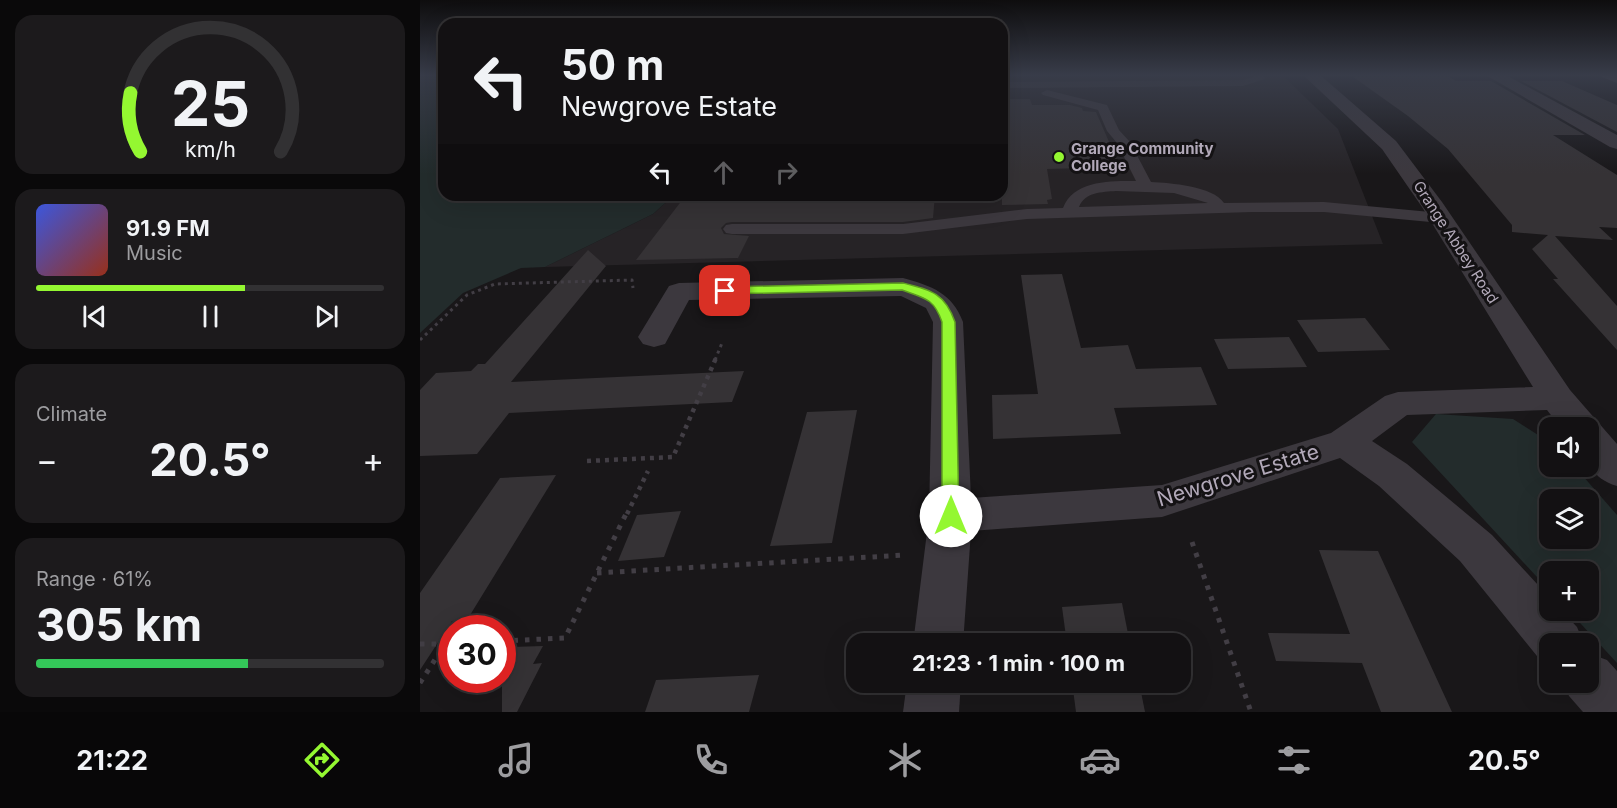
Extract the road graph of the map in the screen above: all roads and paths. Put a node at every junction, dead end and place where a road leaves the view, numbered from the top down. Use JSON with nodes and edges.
{"nodes":[{"id":1,"x":1100,"y":107,"type":"edge"},
{"id":2,"x":1347,"y":107,"type":"edge"},
{"id":3,"x":1552,"y":107,"type":"edge"},
{"id":4,"x":1617,"y":143,"type":"edge"},
{"id":5,"x":1146,"y":187,"type":"junction"},
{"id":6,"x":1219,"y":208,"type":"junction"},
{"id":7,"x":1070,"y":212,"type":"junction"},
{"id":8,"x":1441,"y":218,"type":"junction"},
{"id":9,"x":732,"y":229,"type":"dead end"},
{"id":10,"x":633,"y":288,"type":"dead end"},
{"id":11,"x":654,"y":337,"type":"dead end"},
{"id":12,"x":420,"y":340,"type":"edge"},
{"id":13,"x":722,"y":343,"type":"dead end"},
{"id":14,"x":1557,"y":398,"type":"junction"},
{"id":15,"x":1572,"y":417,"type":"edge"},
{"id":16,"x":1345,"y":442,"type":"junction"},
{"id":17,"x":1599,"y":449,"type":"edge"},
{"id":18,"x":587,"y":461,"type":"dead end"},
{"id":19,"x":648,"y":471,"type":"dead end"},
{"id":20,"x":1617,"y":471,"type":"edge"},
{"id":21,"x":949,"y":534,"type":"junction"},
{"id":22,"x":1192,"y":542,"type":"dead end"},
{"id":23,"x":597,"y":573,"type":"junction"},
{"id":24,"x":939,"y":633,"type":"edge"},
{"id":25,"x":1549,"y":633,"type":"edge"},
{"id":26,"x":516,"y":640,"type":"edge"},
{"id":27,"x":420,"y":644,"type":"edge"},
{"id":28,"x":438,"y":644,"type":"edge"},
{"id":29,"x":438,"y":658,"type":"edge"},
{"id":30,"x":420,"y":683,"type":"edge"},
{"id":31,"x":1599,"y":690,"type":"edge"},
{"id":32,"x":933,"y":693,"type":"edge"},
{"id":33,"x":1617,"y":710,"type":"edge"},
{"id":34,"x":931,"y":712,"type":"edge"},
{"id":35,"x":1251,"y":712,"type":"edge"}],
"edges":[{"from":1,"to":5,"type":"lane"},
{"from":2,"to":8,"type":"street","name":"Grange Abbey Road"},
{"from":3,"to":4,"type":"street"},
{"from":5,"to":6,"type":"lane"},
{"from":5,"to":7,"type":"lane"},
{"from":6,"to":7,"type":"lane"},
{"from":6,"to":8,"type":"lane"},
{"from":7,"to":9,"type":"lane"},
{"from":8,"to":14,"type":"street","name":"Grange Abbey Road"},
{"from":10,"to":12,"type":"path"},
{"from":11,"to":21,"type":"street"},
{"from":13,"to":18,"type":"path"},
{"from":14,"to":15,"type":"street","name":"Grange Abbey Road"},
{"from":14,"to":16,"type":"street","name":"Newgrove Estate"},
{"from":16,"to":21,"type":"street","name":"Newgrove Estate"},
{"from":16,"to":25,"type":"street"},
{"from":17,"to":20,"type":"street"},
{"from":19,"to":23,"type":"path"},
{"from":21,"to":23,"type":"path"},
{"from":21,"to":24,"type":"street"},
{"from":22,"to":35,"type":"path"},
{"from":23,"to":26,"type":"path"},
{"from":27,"to":28,"type":"path"},
{"from":29,"to":30,"type":"path"},
{"from":31,"to":33,"type":"street"},
{"from":32,"to":34,"type":"street"}]}
